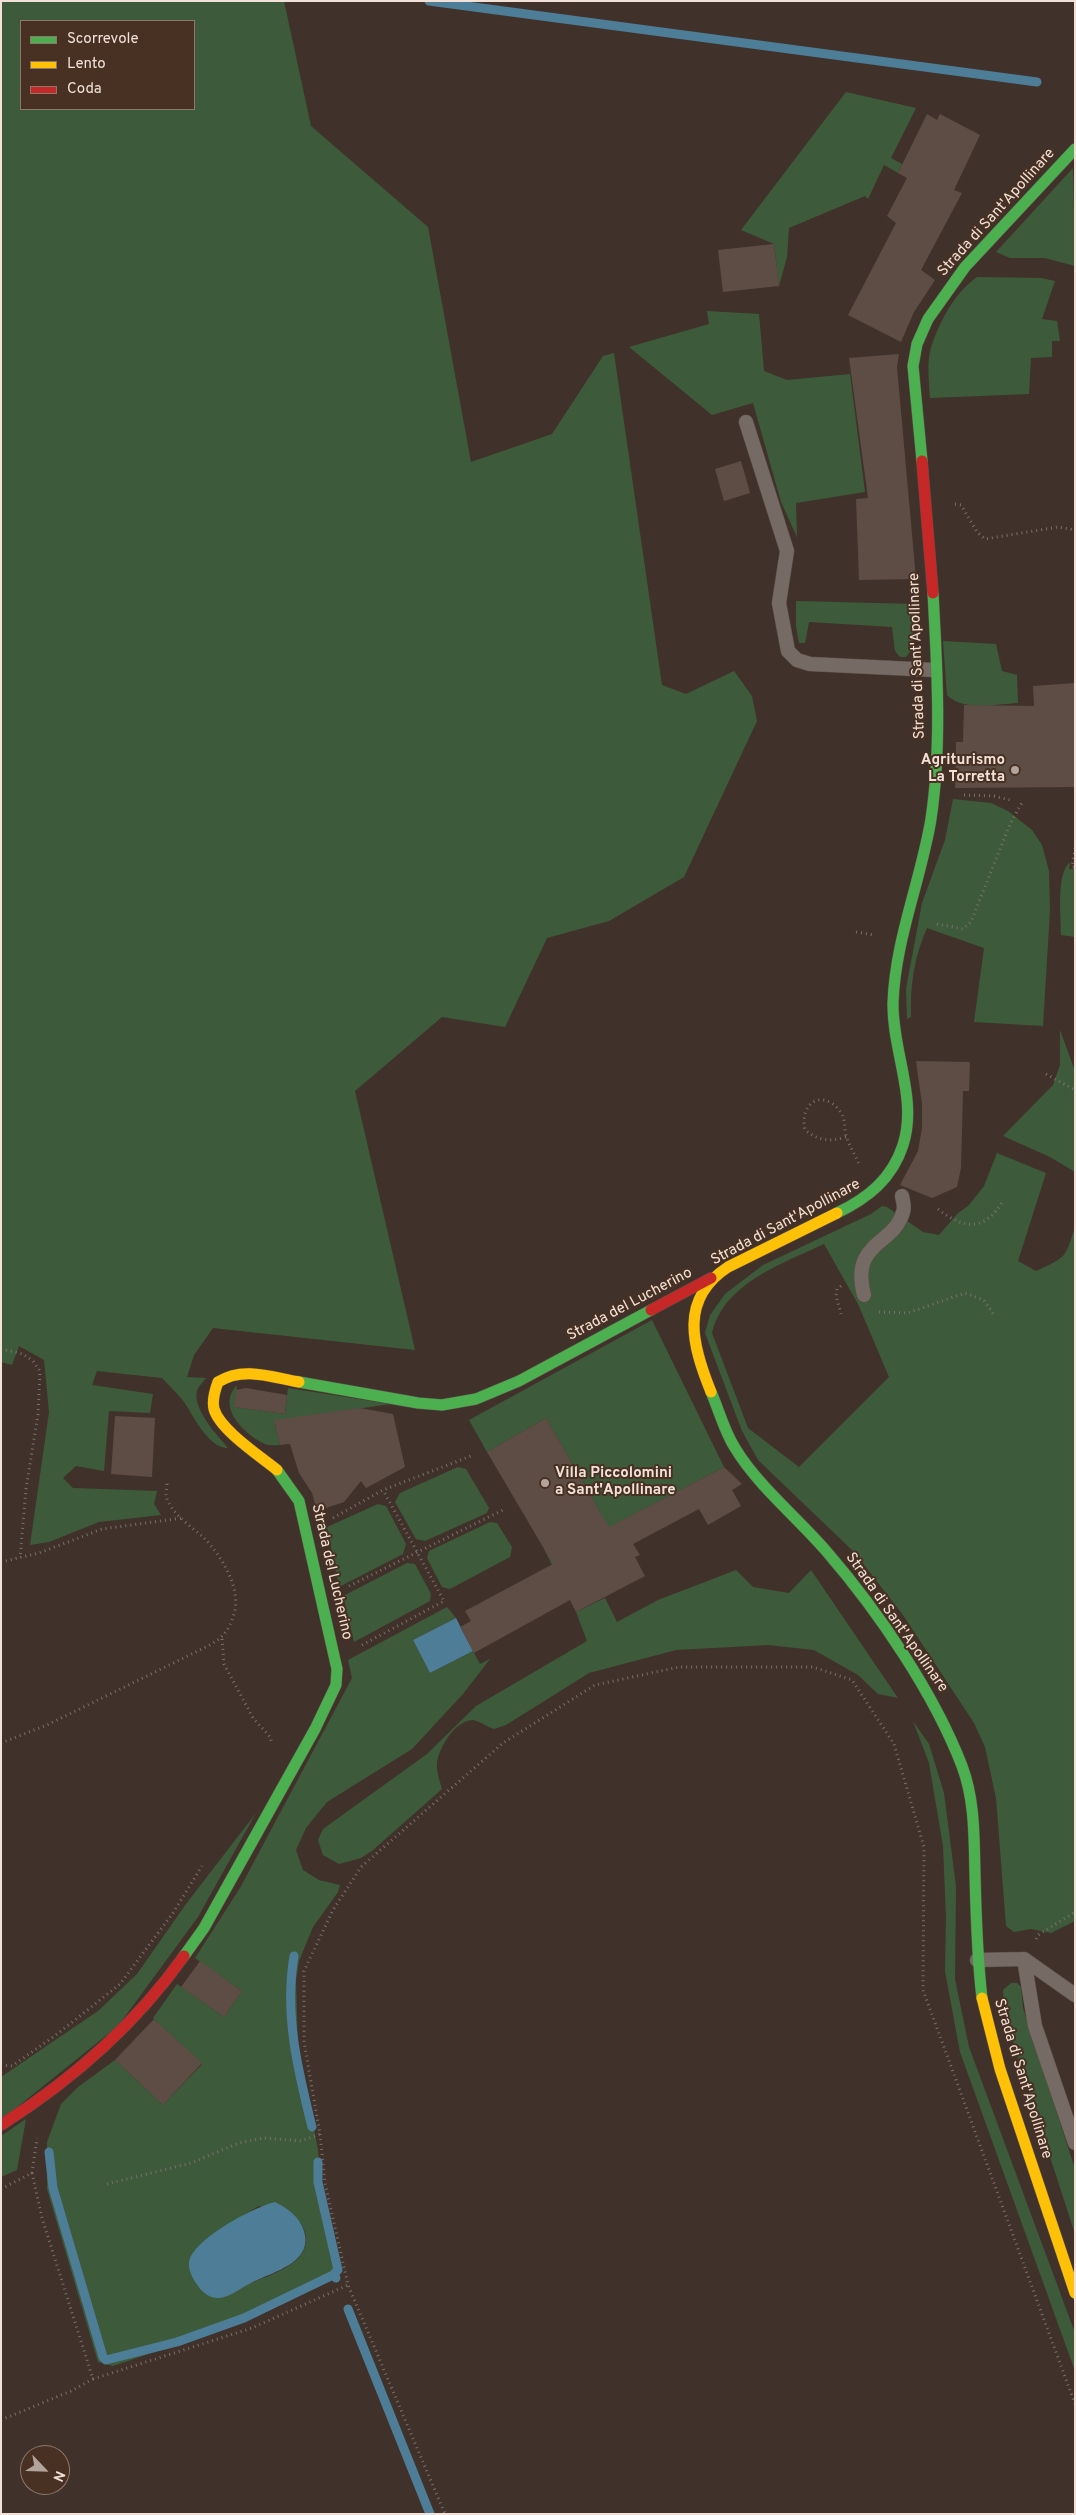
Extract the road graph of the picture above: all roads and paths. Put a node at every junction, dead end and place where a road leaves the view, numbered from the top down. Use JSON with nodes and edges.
{"nodes":[{"id":1,"x":1075,"y":149,"type":"edge"},
{"id":2,"x":746,"y":422,"type":"dead end"},
{"id":3,"x":926,"y":506,"type":"junction"},
{"id":4,"x":1075,"y":530,"type":"edge"},
{"id":5,"x":934,"y":670,"type":"junction"},
{"id":6,"x":934,"y":793,"type":"junction"},
{"id":7,"x":1010,"y":800,"type":"dead end"},
{"id":8,"x":1023,"y":801,"type":"dead end"},
{"id":9,"x":1075,"y":848,"type":"edge"},
{"id":10,"x":1075,"y":867,"type":"edge"},
{"id":11,"x":932,"y":930,"type":"dead end"},
{"id":12,"x":1046,"y":1074,"type":"dead end"},
{"id":13,"x":1075,"y":1090,"type":"edge"},
{"id":14,"x":846,"y":1137,"type":"junction"},
{"id":15,"x":880,"y":1186,"type":"junction"},
{"id":16,"x":902,"y":1196,"type":"dead end"},
{"id":17,"x":1003,"y":1202,"type":"dead end"},
{"id":18,"x":938,"y":1209,"type":"dead end"},
{"id":19,"x":716,"y":1276,"type":"junction"},
{"id":20,"x":864,"y":1295,"type":"joint"},
{"id":21,"x":995,"y":1317,"type":"dead end"},
{"id":22,"x":1,"y":1348,"type":"edge"},
{"id":23,"x":471,"y":1456,"type":"dead end"},
{"id":24,"x":167,"y":1483,"type":"dead end"},
{"id":25,"x":383,"y":1490,"type":"junction"},
{"id":26,"x":503,"y":1510,"type":"dead end"},
{"id":27,"x":183,"y":1518,"type":"junction"},
{"id":28,"x":330,"y":1519,"type":"dead end"},
{"id":29,"x":417,"y":1552,"type":"junction"},
{"id":30,"x":20,"y":1558,"type":"junction"},
{"id":31,"x":1,"y":1562,"type":"edge"},
{"id":32,"x":346,"y":1588,"type":"dead end"},
{"id":33,"x":222,"y":1639,"type":"junction"},
{"id":34,"x":360,"y":1646,"type":"dead end"},
{"id":35,"x":1,"y":1743,"type":"edge"},
{"id":36,"x":271,"y":1749,"type":"dead end"},
{"id":37,"x":202,"y":1865,"type":"dead end"},
{"id":38,"x":1075,"y":1912,"type":"edge"},
{"id":39,"x":1024,"y":1959,"type":"junction"},
{"id":40,"x":977,"y":1960,"type":"junction"},
{"id":41,"x":1075,"y":1995,"type":"edge"},
{"id":42,"x":1,"y":2065,"type":"edge"},
{"id":43,"x":1,"y":2125,"type":"edge"},
{"id":44,"x":38,"y":2134,"type":"dead end"},
{"id":45,"x":320,"y":2134,"type":"junction"},
{"id":46,"x":1075,"y":2142,"type":"edge"},
{"id":47,"x":32,"y":2173,"type":"junction"},
{"id":48,"x":107,"y":2184,"type":"dead end"},
{"id":49,"x":1,"y":2188,"type":"edge"},
{"id":50,"x":348,"y":2284,"type":"junction"},
{"id":51,"x":1075,"y":2293,"type":"edge"},
{"id":52,"x":93,"y":2379,"type":"junction"},
{"id":53,"x":1075,"y":2404,"type":"edge"},
{"id":54,"x":1,"y":2420,"type":"edge"},
{"id":55,"x":445,"y":2514,"type":"edge"}],
"edges":[{"from":1,"to":3,"type":"street","name":"Strada di Sant'Apollinare"},
{"from":2,"to":5,"type":"lane"},
{"from":3,"to":4,"type":"path"},
{"from":3,"to":5,"type":"street","name":"Strada di Sant'Apollinare"},
{"from":5,"to":6,"type":"street","name":"Strada di Sant'Apollinare"},
{"from":6,"to":7,"type":"path"},
{"from":6,"to":15,"type":"street","name":"Strada di Sant'Apollinare"},
{"from":8,"to":11,"type":"path"},
{"from":9,"to":10,"type":"path"},
{"from":12,"to":13,"type":"path"},
{"from":14,"to":14,"type":"path"},
{"from":14,"to":15,"type":"path"},
{"from":15,"to":19,"type":"street","name":"Strada di Sant'Apollinare"},
{"from":16,"to":20,"type":"lane"},
{"from":17,"to":18,"type":"path"},
{"from":19,"to":40,"type":"street","name":"Strada di Sant'Apollinare"},
{"from":19,"to":43,"type":"street","name":"Strada del Lucherino"},
{"from":20,"to":21,"type":"path"},
{"from":22,"to":30,"type":"path"},
{"from":23,"to":25,"type":"path"},
{"from":24,"to":27,"type":"path"},
{"from":25,"to":28,"type":"path"},
{"from":25,"to":29,"type":"path"},
{"from":26,"to":29,"type":"path"},
{"from":27,"to":30,"type":"path"},
{"from":27,"to":33,"type":"path"},
{"from":29,"to":32,"type":"path"},
{"from":29,"to":34,"type":"path"},
{"from":30,"to":31,"type":"path"},
{"from":33,"to":35,"type":"path"},
{"from":33,"to":36,"type":"path"},
{"from":37,"to":42,"type":"path"},
{"from":38,"to":39,"type":"path"},
{"from":39,"to":40,"type":"lane"},
{"from":39,"to":41,"type":"lane"},
{"from":39,"to":46,"type":"lane"},
{"from":40,"to":51,"type":"street","name":"Strada di Sant'Apollinare"},
{"from":44,"to":47,"type":"path"},
{"from":45,"to":48,"type":"path"},
{"from":45,"to":50,"type":"path"},
{"from":45,"to":53,"type":"path"},
{"from":47,"to":49,"type":"path"},
{"from":47,"to":52,"type":"path"},
{"from":50,"to":52,"type":"path"},
{"from":50,"to":55,"type":"path"},
{"from":52,"to":54,"type":"path"}]}
